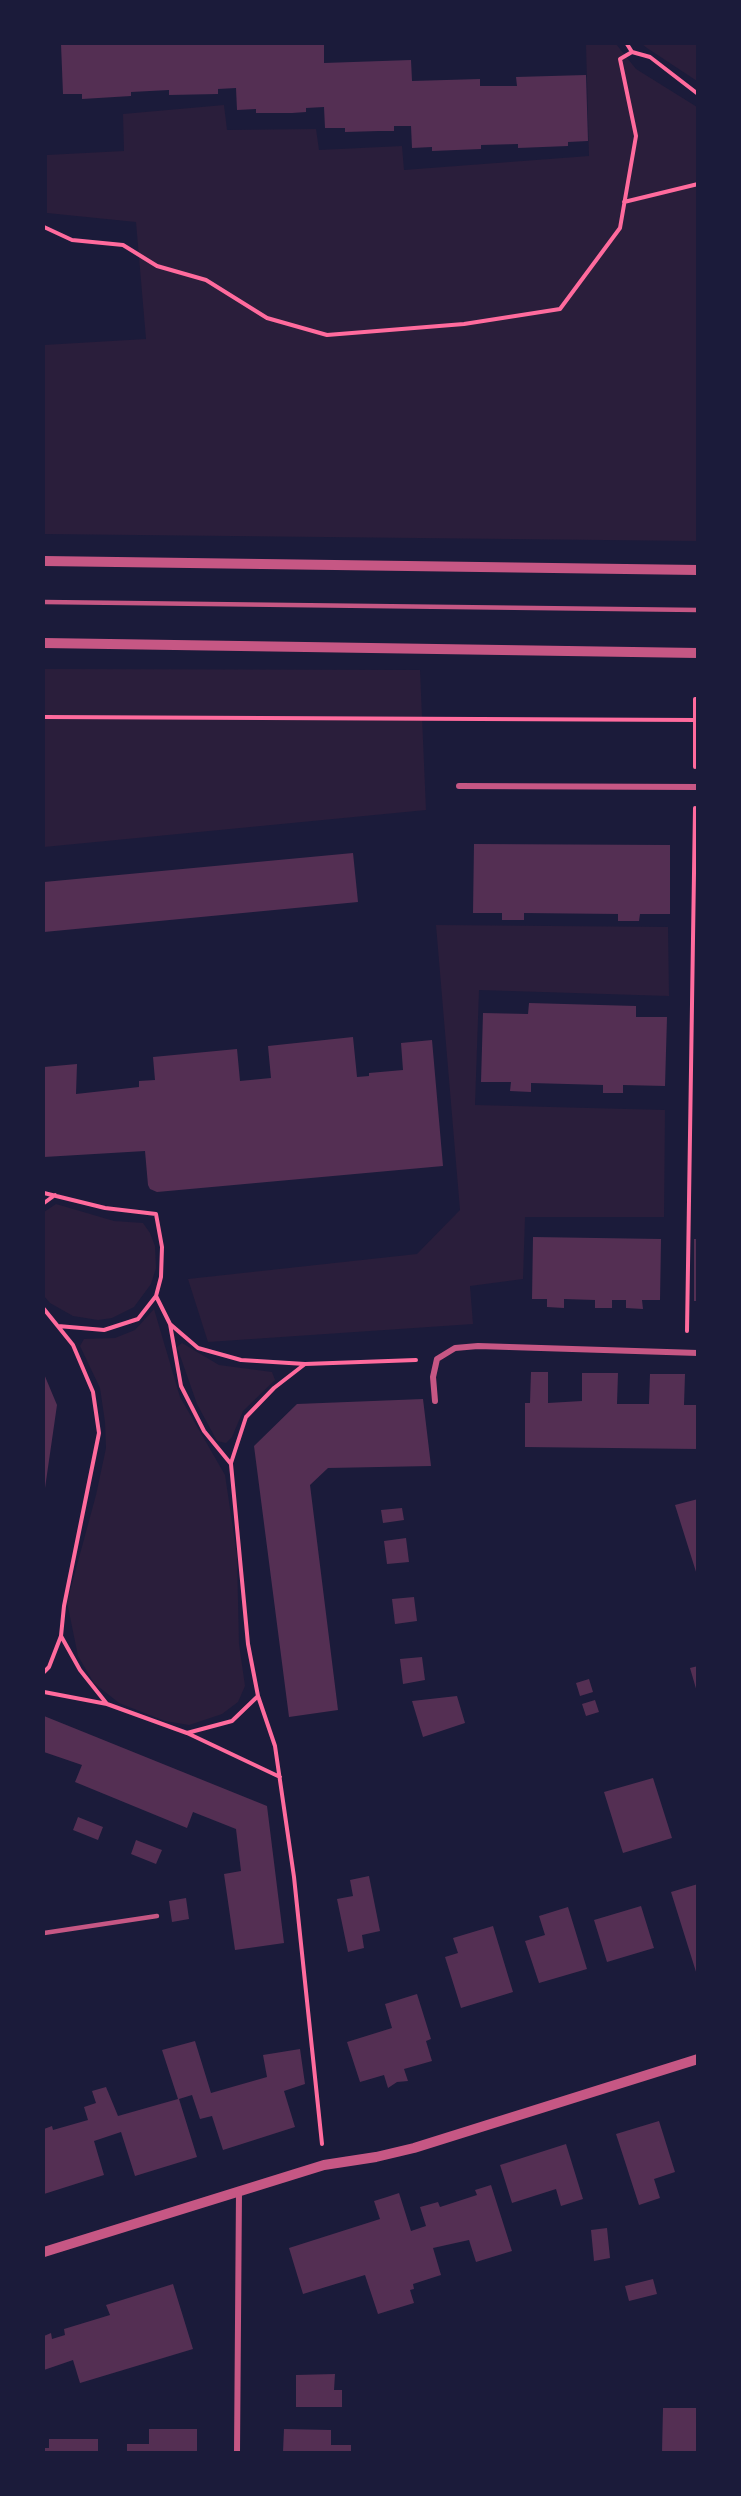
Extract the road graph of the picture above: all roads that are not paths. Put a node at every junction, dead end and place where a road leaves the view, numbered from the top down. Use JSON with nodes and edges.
{"nodes":[{"id":1,"x":44,"y":561,"type":"edge"},
{"id":2,"x":698,"y":570,"type":"edge"},
{"id":3,"x":44,"y":602,"type":"edge"},
{"id":4,"x":698,"y":610,"type":"edge"},
{"id":5,"x":44,"y":643,"type":"edge"},
{"id":6,"x":698,"y":653,"type":"edge"},
{"id":7,"x":459,"y":786,"type":"dead end"},
{"id":8,"x":696,"y":787,"type":"edge"},
{"id":9,"x":698,"y":1353,"type":"edge"},
{"id":10,"x":435,"y":1401,"type":"dead end"},
{"id":11,"x":157,"y":1916,"type":"dead end"},
{"id":12,"x":44,"y":1933,"type":"edge"},
{"id":13,"x":698,"y":2060,"type":"edge"},
{"id":14,"x":239,"y":2191,"type":"junction"},
{"id":15,"x":44,"y":2252,"type":"edge"},
{"id":16,"x":237,"y":2452,"type":"edge"}],
"edges":[{"from":1,"to":2,"type":"street"},
{"from":3,"to":4,"type":"lane"},
{"from":5,"to":6,"type":"street"},
{"from":7,"to":8,"type":"street"},
{"from":9,"to":10,"type":"street"},
{"from":11,"to":12,"type":"lane"},
{"from":13,"to":14,"type":"street"},
{"from":14,"to":15,"type":"street"},
{"from":14,"to":16,"type":"street"}]}
